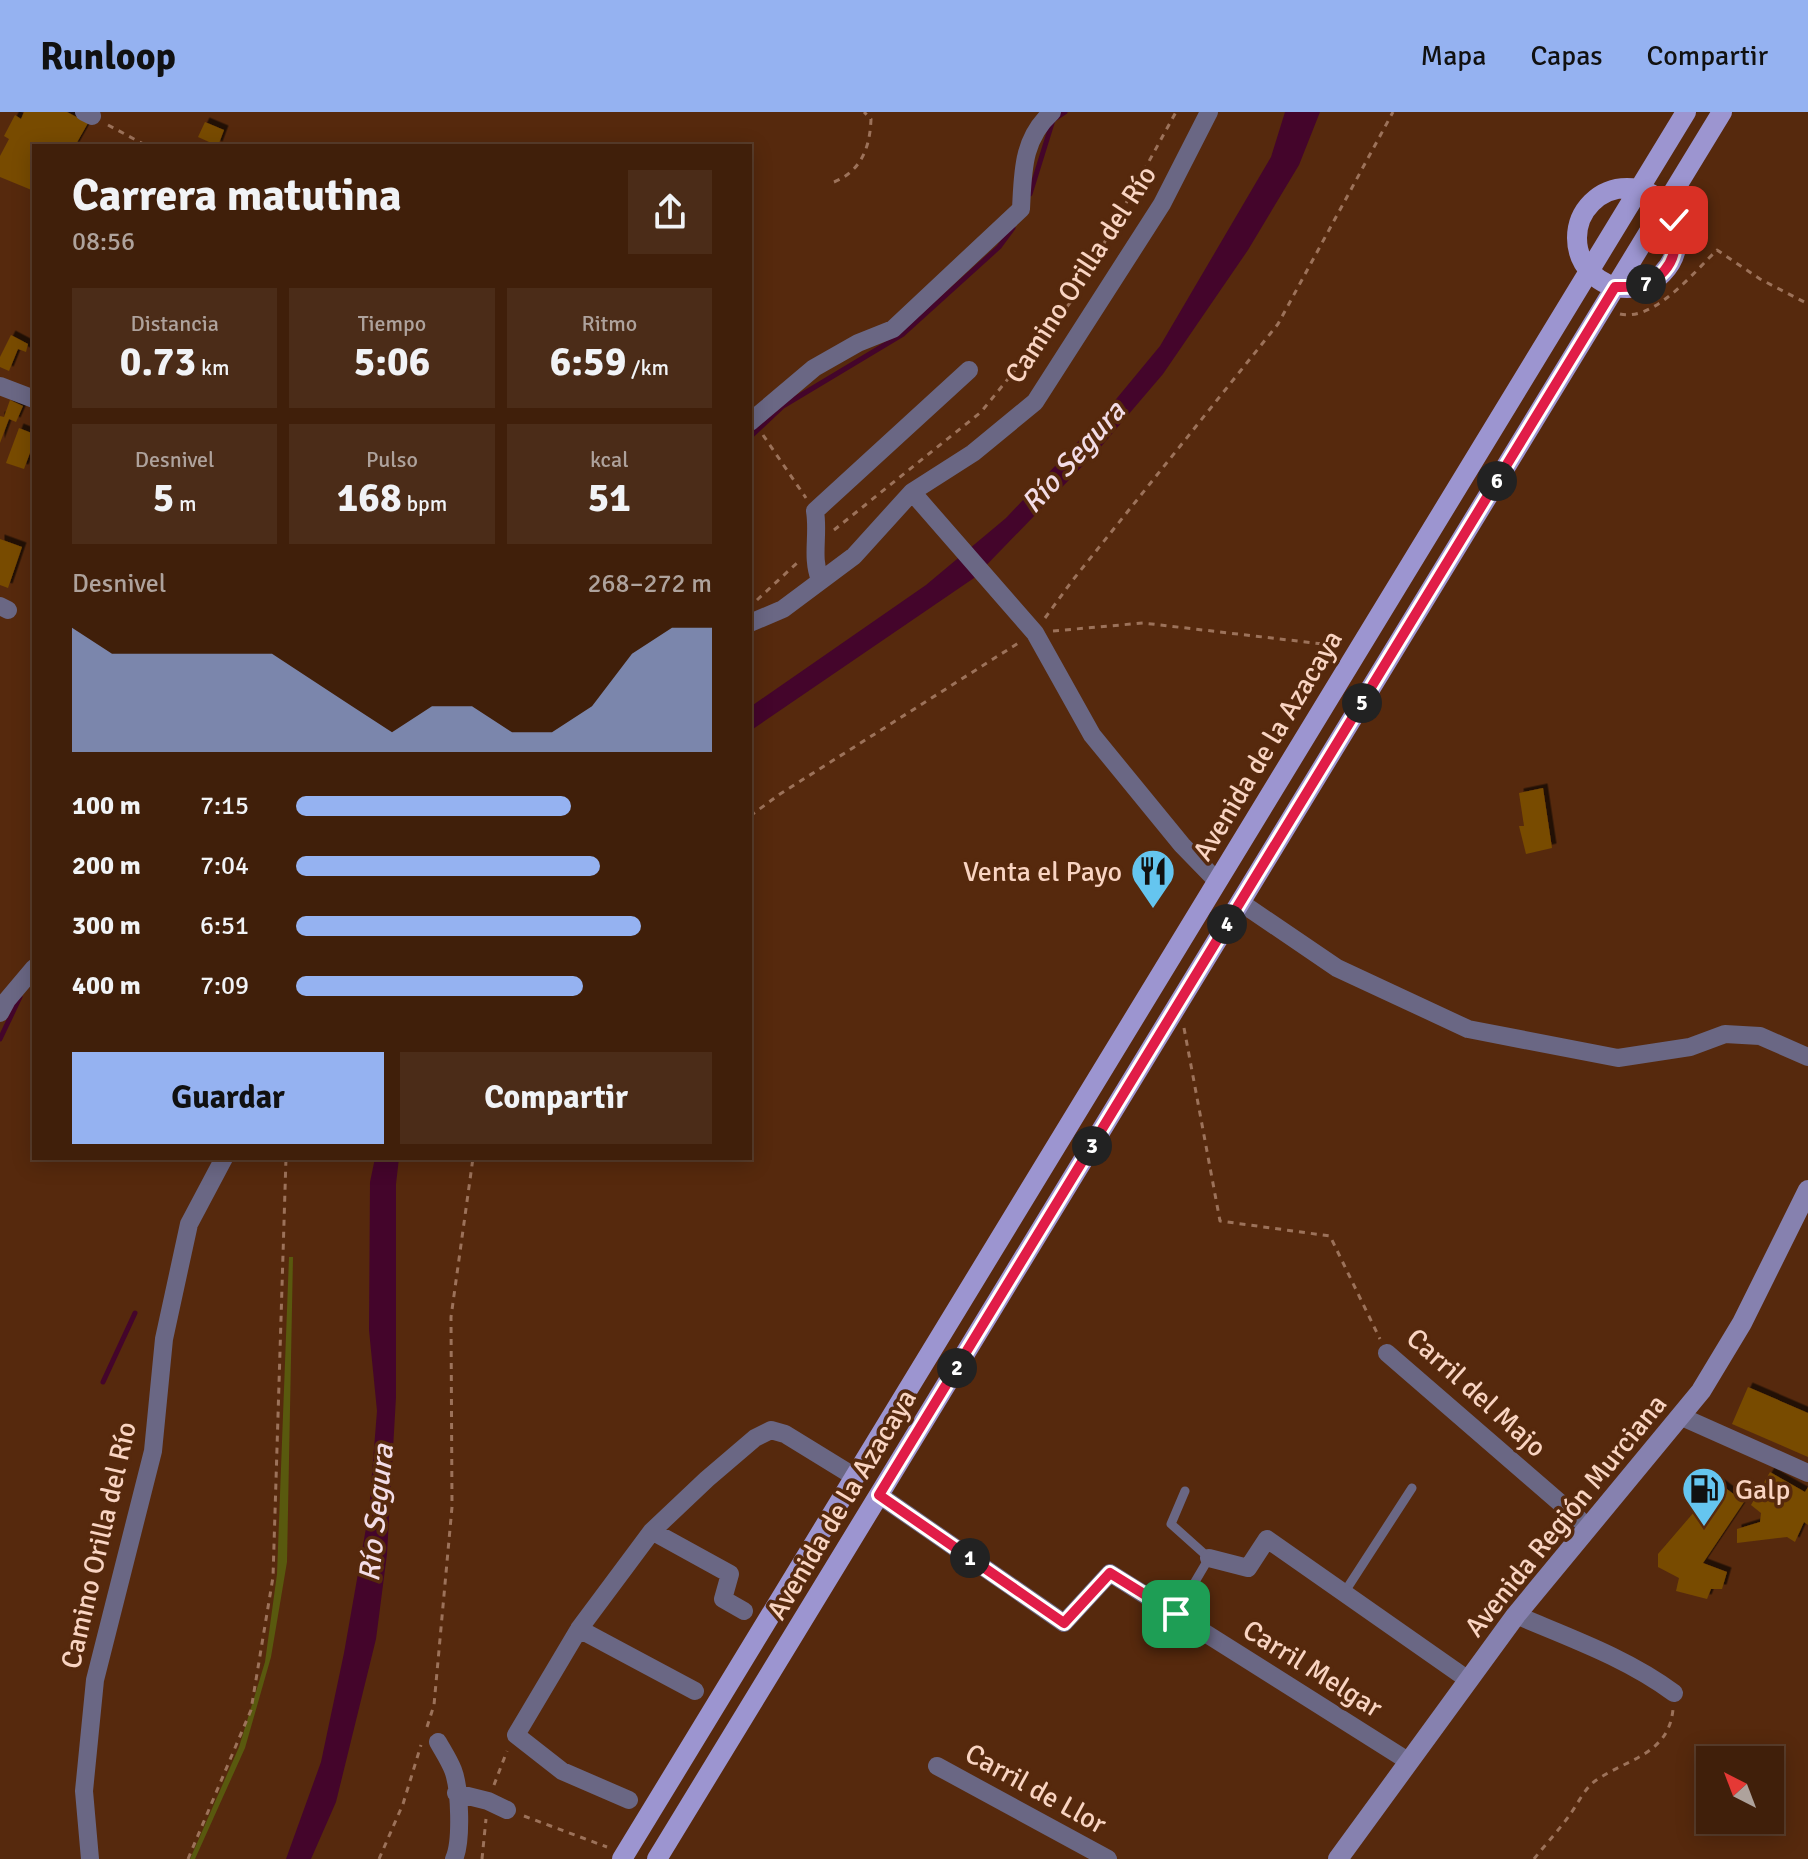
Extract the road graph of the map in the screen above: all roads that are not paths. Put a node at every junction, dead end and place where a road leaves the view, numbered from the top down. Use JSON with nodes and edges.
{"nodes":[{"id":1,"x":1052,"y":112,"type":"edge"},
{"id":2,"x":1209,"y":112,"type":"edge"},
{"id":3,"x":1686,"y":112,"type":"edge"},
{"id":4,"x":1722,"y":112,"type":"edge"},
{"id":5,"x":1639,"y":189,"type":"junction"},
{"id":6,"x":1665,"y":204,"type":"junction"},
{"id":7,"x":1589,"y":271,"type":"junction"},
{"id":8,"x":1615,"y":287,"type":"junction"},
{"id":9,"x":969,"y":370,"type":"dead end"},
{"id":10,"x":0,"y":386,"type":"edge"},
{"id":11,"x":32,"y":398,"type":"edge"},
{"id":12,"x":756,"y":427,"type":"edge"},
{"id":13,"x":912,"y":492,"type":"junction"},
{"id":14,"x":820,"y":580,"type":"junction"},
{"id":15,"x":752,"y":622,"type":"edge"},
{"id":16,"x":1217,"y":881,"type":"junction"},
{"id":17,"x":1240,"y":902,"type":"junction"},
{"id":18,"x":32,"y":970,"type":"edge"},
{"id":19,"x":0,"y":1013,"type":"edge"},
{"id":20,"x":1808,"y":1057,"type":"edge"},
{"id":21,"x":223,"y":1160,"type":"edge"},
{"id":22,"x":1808,"y":1190,"type":"edge"},
{"id":23,"x":1387,"y":1353,"type":"road end"},
{"id":24,"x":1682,"y":1417,"type":"junction"},
{"id":25,"x":1808,"y":1473,"type":"edge"},
{"id":26,"x":855,"y":1477,"type":"junction"},
{"id":27,"x":1412,"y":1488,"type":"dead end"},
{"id":28,"x":1185,"y":1491,"type":"dead end"},
{"id":29,"x":879,"y":1495,"type":"junction"},
{"id":30,"x":1588,"y":1527,"type":"junction"},
{"id":31,"x":652,"y":1531,"type":"junction"},
{"id":32,"x":1209,"y":1558,"type":"junction"},
{"id":33,"x":1344,"y":1593,"type":"junction"},
{"id":34,"x":744,"y":1611,"type":"dead end"},
{"id":35,"x":1176,"y":1614,"type":"junction"},
{"id":36,"x":1516,"y":1615,"type":"junction"},
{"id":37,"x":579,"y":1629,"type":"junction"},
{"id":38,"x":1467,"y":1679,"type":"junction"},
{"id":39,"x":695,"y":1691,"type":"dead end"},
{"id":40,"x":1674,"y":1693,"type":"road end"},
{"id":41,"x":438,"y":1742,"type":"dead end"},
{"id":42,"x":1408,"y":1761,"type":"junction"},
{"id":43,"x":937,"y":1766,"type":"dead end"},
{"id":44,"x":456,"y":1793,"type":"junction"},
{"id":45,"x":629,"y":1800,"type":"dead end"},
{"id":46,"x":507,"y":1810,"type":"road end"},
{"id":47,"x":624,"y":1856,"type":"edge"},
{"id":48,"x":90,"y":1859,"type":"edge"},
{"id":49,"x":454,"y":1859,"type":"edge"},
{"id":50,"x":657,"y":1859,"type":"edge"},
{"id":51,"x":1108,"y":1859,"type":"edge"},
{"id":52,"x":1338,"y":1859,"type":"edge"}],
"edges":[{"from":1,"to":12,"type":"street"},
{"from":2,"to":13,"type":"street","name":"Camino Orilla del Río"},
{"from":3,"to":5,"type":"main road","name":"Avenida de la Azacaya"},
{"from":4,"to":6,"type":"main road","name":"Avenida de la Azacaya"},
{"from":5,"to":6,"type":"main road"},
{"from":5,"to":7,"type":"main road","name":"Avenida de la Azacaya"},
{"from":5,"to":7,"type":"main road"},
{"from":6,"to":8,"type":"main road","name":"Avenida de la Azacaya"},
{"from":6,"to":8,"type":"main road"},
{"from":7,"to":8,"type":"main road"},
{"from":7,"to":16,"type":"main road","name":"Avenida de la Azacaya"},
{"from":8,"to":17,"type":"main road","name":"Avenida de la Azacaya"},
{"from":9,"to":14,"type":"street"},
{"from":10,"to":11,"type":"street"},
{"from":13,"to":14,"type":"street","name":"Camino Orilla del Río"},
{"from":13,"to":16,"type":"street"},
{"from":14,"to":15,"type":"street","name":"Camino Orilla del Río"},
{"from":16,"to":26,"type":"main road","name":"Avenida de la Azacaya"},
{"from":17,"to":20,"type":"street"},
{"from":17,"to":29,"type":"main road","name":"Avenida de la Azacaya"},
{"from":18,"to":19,"type":"street"},
{"from":21,"to":48,"type":"street","name":"Camino Orilla del Río"},
{"from":22,"to":24,"type":"main road","name":"Avenida Región Murciana"},
{"from":23,"to":30,"type":"street","name":"Carril del Majo"},
{"from":24,"to":25,"type":"street"},
{"from":24,"to":30,"type":"main road","name":"Avenida Región Murciana"},
{"from":26,"to":31,"type":"street"},
{"from":26,"to":47,"type":"main road","name":"Avenida de la Azacaya"},
{"from":27,"to":33,"type":"lane"},
{"from":28,"to":32,"type":"lane"},
{"from":29,"to":35,"type":"street","name":"Carril Melgar"},
{"from":29,"to":50,"type":"main road","name":"Avenida de la Azacaya"},
{"from":30,"to":36,"type":"main road","name":"Avenida Región Murciana"},
{"from":31,"to":34,"type":"street"},
{"from":31,"to":37,"type":"street"},
{"from":32,"to":33,"type":"street"},
{"from":32,"to":35,"type":"lane"},
{"from":33,"to":38,"type":"street"},
{"from":35,"to":42,"type":"street","name":"Carril Melgar"},
{"from":36,"to":38,"type":"main road","name":"Avenida Región Murciana"},
{"from":36,"to":40,"type":"street"},
{"from":37,"to":39,"type":"street"},
{"from":37,"to":45,"type":"street"},
{"from":38,"to":42,"type":"main road","name":"Avenida Región Murciana"},
{"from":41,"to":44,"type":"street"},
{"from":42,"to":52,"type":"main road","name":"Avenida Región Murciana"},
{"from":43,"to":51,"type":"street","name":"Carril de Llor"},
{"from":44,"to":46,"type":"street"},
{"from":44,"to":49,"type":"street"}]}
